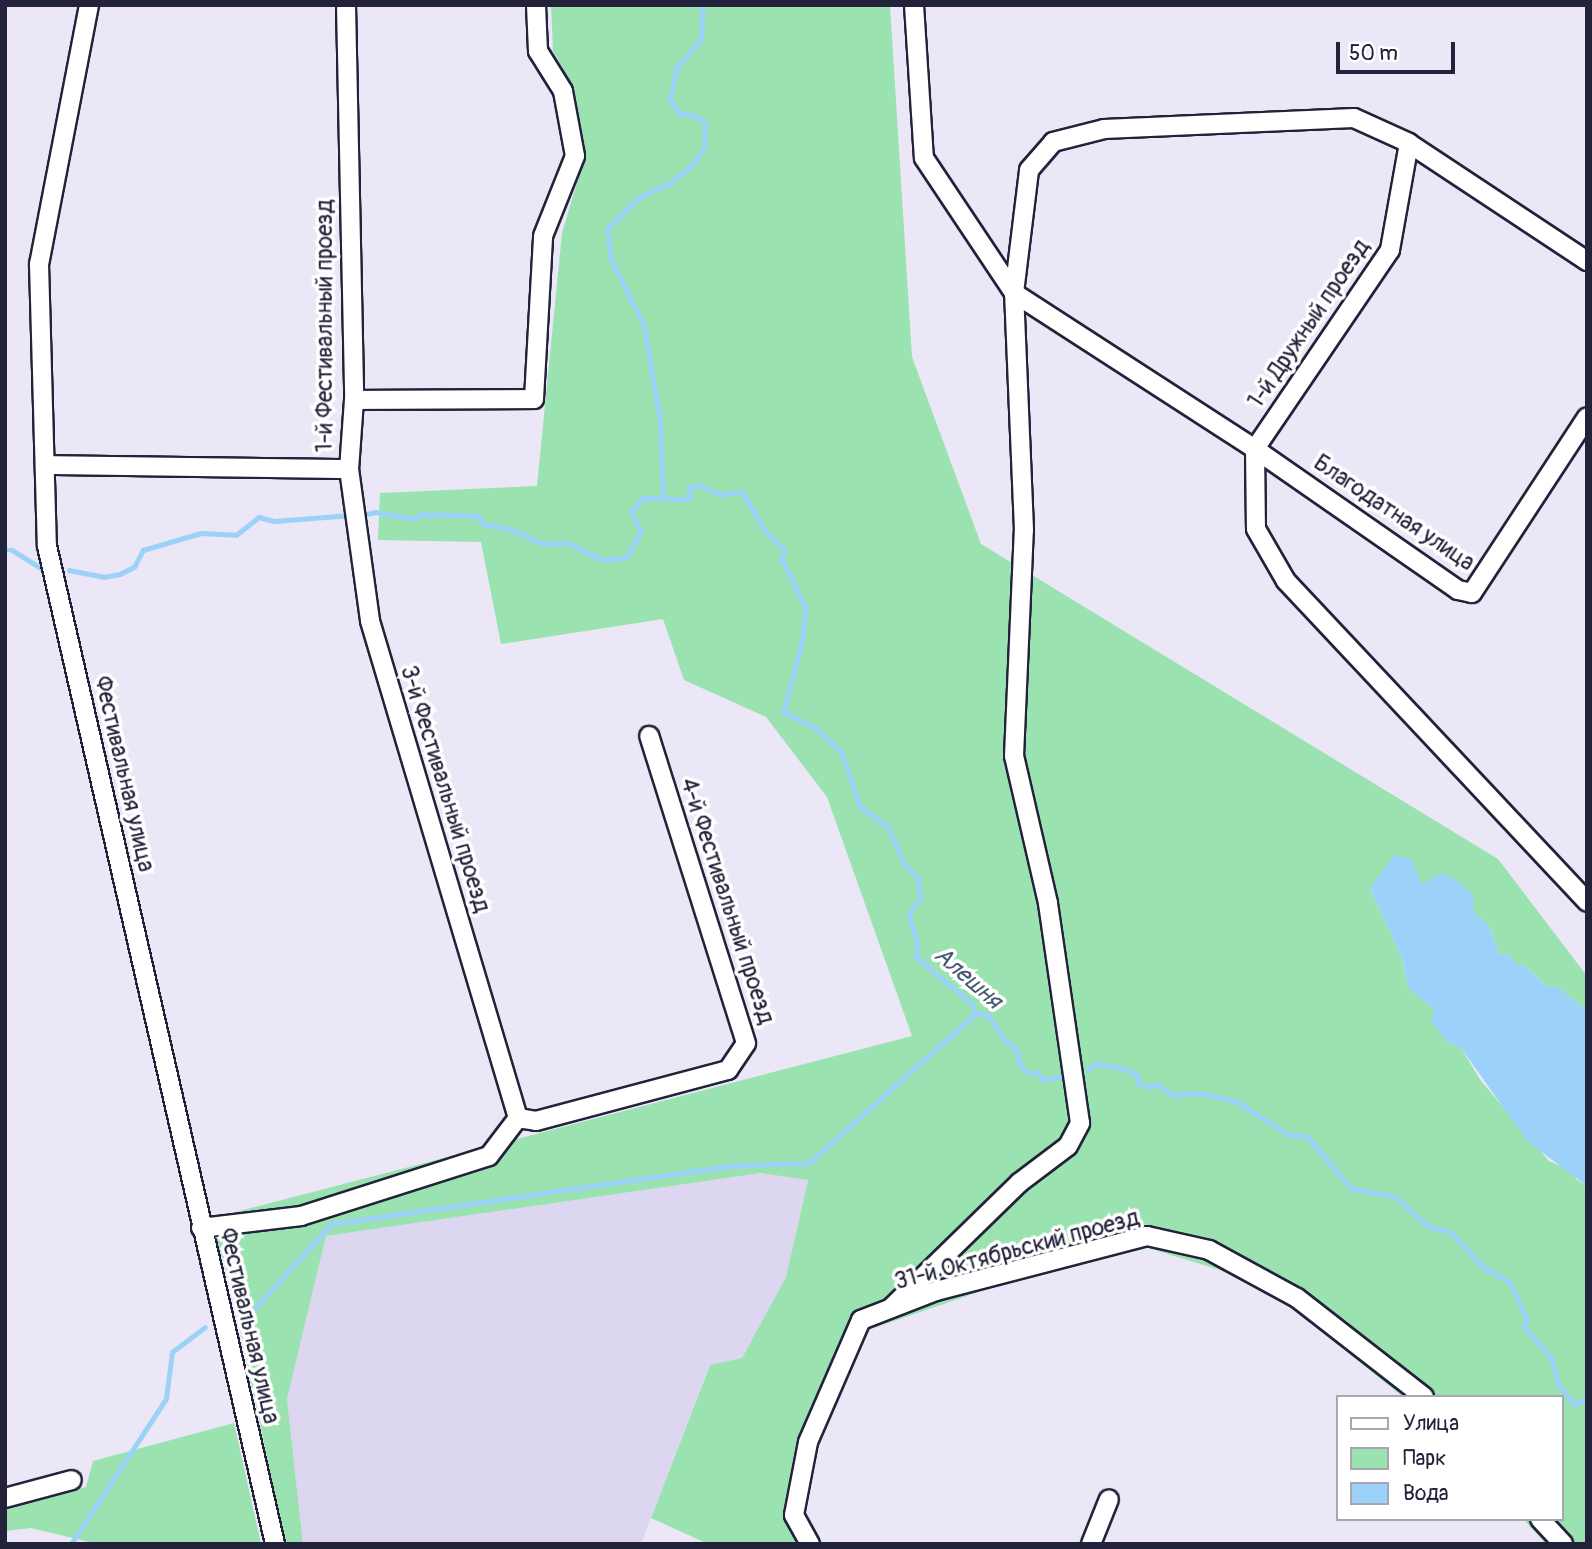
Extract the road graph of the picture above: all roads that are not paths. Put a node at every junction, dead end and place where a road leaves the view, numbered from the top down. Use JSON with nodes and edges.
{"nodes":[{"id":1,"x":89,"y":5,"type":"edge"},
{"id":2,"x":346,"y":5,"type":"edge"},
{"id":3,"x":536,"y":5,"type":"edge"},
{"id":4,"x":914,"y":5,"type":"edge"},
{"id":5,"x":1409,"y":143,"type":"junction"},
{"id":6,"x":1587,"y":261,"type":"edge"},
{"id":7,"x":1014,"y":293,"type":"junction"},
{"id":8,"x":354,"y":400,"type":"junction"},
{"id":9,"x":1587,"y":417,"type":"edge"},
{"id":10,"x":1255,"y":449,"type":"junction"},
{"id":11,"x":45,"y":465,"type":"junction"},
{"id":12,"x":349,"y":469,"type":"junction"},
{"id":13,"x":649,"y":736,"type":"dead end"},
{"id":14,"x":1587,"y":902,"type":"edge"},
{"id":15,"x":518,"y":1118,"type":"junction"},
{"id":16,"x":201,"y":1228,"type":"junction"},
{"id":17,"x":891,"y":1308,"type":"junction"},
{"id":18,"x":1421,"y":1395,"type":"edge"},
{"id":19,"x":72,"y":1480,"type":"dead end"},
{"id":20,"x":5,"y":1498,"type":"edge"},
{"id":21,"x":1109,"y":1499,"type":"dead end"},
{"id":22,"x":1542,"y":1521,"type":"edge"},
{"id":23,"x":275,"y":1544,"type":"edge"},
{"id":24,"x":810,"y":1544,"type":"edge"},
{"id":25,"x":1091,"y":1544,"type":"edge"},
{"id":26,"x":1563,"y":1544,"type":"edge"}],
"edges":[{"from":1,"to":11,"type":"street","name":"Фестивальная улица"},
{"from":2,"to":8,"type":"street","name":"1-й Фестивальный проезд"},
{"from":3,"to":8,"type":"street"},
{"from":4,"to":7,"type":"street"},
{"from":5,"to":6,"type":"street"},
{"from":5,"to":7,"type":"street"},
{"from":5,"to":10,"type":"street","name":"1-й Дружный проезд"},
{"from":7,"to":10,"type":"street"},
{"from":7,"to":17,"type":"street"},
{"from":8,"to":12,"type":"street","name":"1-й Фестивальный проезд"},
{"from":9,"to":10,"type":"street","name":"Благодатная улица"},
{"from":10,"to":14,"type":"street"},
{"from":11,"to":12,"type":"street","name":"1-й Фестивальный проезд"},
{"from":11,"to":16,"type":"street","name":"Фестивальная улица"},
{"from":12,"to":15,"type":"street","name":"3-й Фестивальный проезд"},
{"from":13,"to":15,"type":"street","name":"4-й Фестивальный проезд"},
{"from":15,"to":16,"type":"street"},
{"from":16,"to":23,"type":"street","name":"Фестивальная улица"},
{"from":17,"to":18,"type":"street","name":"31-й Октябрьский проезд"},
{"from":17,"to":24,"type":"street","name":"31-й Октябрьский проезд"},
{"from":19,"to":20,"type":"street"},
{"from":21,"to":25,"type":"street"},
{"from":22,"to":26,"type":"street"}]}
